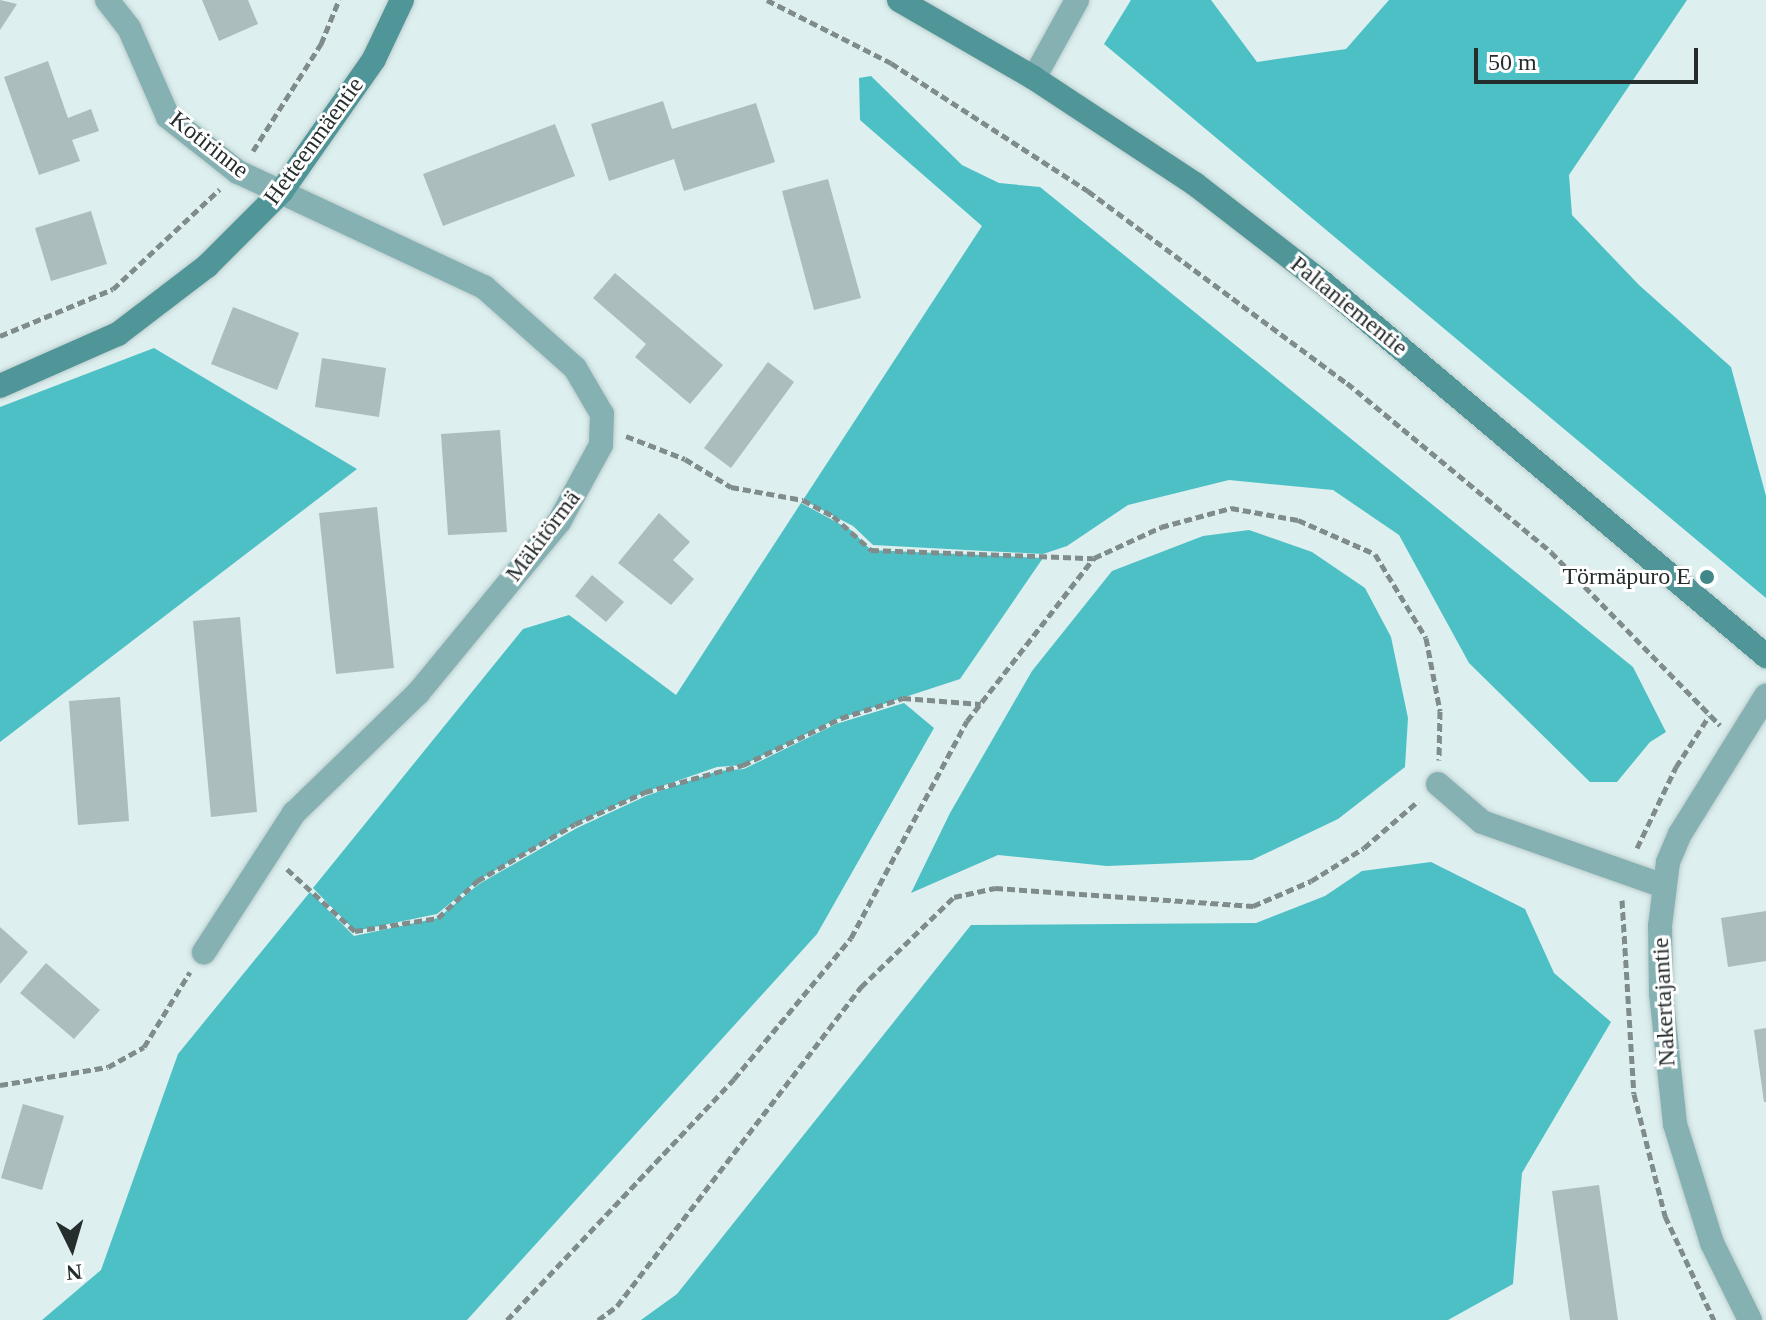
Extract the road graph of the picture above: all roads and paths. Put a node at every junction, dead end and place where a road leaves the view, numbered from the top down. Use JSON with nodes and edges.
{"nodes":[{"id":1,"x":107,"y":0,"type":"edge"},
{"id":2,"x":339,"y":0,"type":"edge"},
{"id":3,"x":402,"y":0,"type":"edge"},
{"id":4,"x":767,"y":0,"type":"edge"},
{"id":5,"x":899,"y":0,"type":"edge"},
{"id":6,"x":1077,"y":0,"type":"edge"},
{"id":7,"x":1034,"y":78,"type":"junction"},
{"id":8,"x":238,"y":172,"type":"junction"},
{"id":9,"x":281,"y":192,"type":"junction"},
{"id":10,"x":0,"y":336,"type":"edge"},
{"id":11,"x":0,"y":386,"type":"edge"},
{"id":12,"x":601,"y":445,"type":"junction"},
{"id":13,"x":1094,"y":558,"type":"junction"},
{"id":14,"x":1766,"y":656,"type":"edge"},
{"id":15,"x":1766,"y":696,"type":"edge"},
{"id":16,"x":981,"y":704,"type":"junction"},
{"id":17,"x":1737,"y":738,"type":"junction"},
{"id":18,"x":1438,"y":784,"type":"junction"},
{"id":19,"x":267,"y":854,"type":"junction"},
{"id":20,"x":1664,"y":886,"type":"junction"},
{"id":21,"x":204,"y":952,"type":"joint"},
{"id":22,"x":0,"y":1085,"type":"edge"},
{"id":23,"x":507,"y":1320,"type":"edge"},
{"id":24,"x":598,"y":1320,"type":"edge"},
{"id":25,"x":1750,"y":1320,"type":"edge"}],
"edges":[{"from":1,"to":8,"type":"street","name":"Kotirinne"},
{"from":2,"to":8,"type":"path"},
{"from":3,"to":9,"type":"street","name":"Hetteenmäentie"},
{"from":4,"to":17,"type":"path"},
{"from":5,"to":7,"type":"street","name":"Paltaniementie"},
{"from":6,"to":7,"type":"street"},
{"from":7,"to":14,"type":"street","name":"Paltaniementie"},
{"from":8,"to":9,"type":"street","name":"Kotirinne"},
{"from":8,"to":10,"type":"path"},
{"from":9,"to":11,"type":"street","name":"Hetteenmäentie"},
{"from":9,"to":12,"type":"street"},
{"from":12,"to":13,"type":"path"},
{"from":12,"to":19,"type":"street","name":"Mäkitörmä"},
{"from":13,"to":16,"type":"path"},
{"from":13,"to":18,"type":"path"},
{"from":15,"to":17,"type":"street","name":"Nakertajantie"},
{"from":16,"to":19,"type":"path"},
{"from":16,"to":23,"type":"path"},
{"from":17,"to":20,"type":"street","name":"Nakertajantie"},
{"from":18,"to":20,"type":"street"},
{"from":18,"to":24,"type":"path"},
{"from":19,"to":21,"type":"street","name":"Mäkitörmä"},
{"from":20,"to":25,"type":"street","name":"Nakertajantie"},
{"from":21,"to":22,"type":"path"}]}
